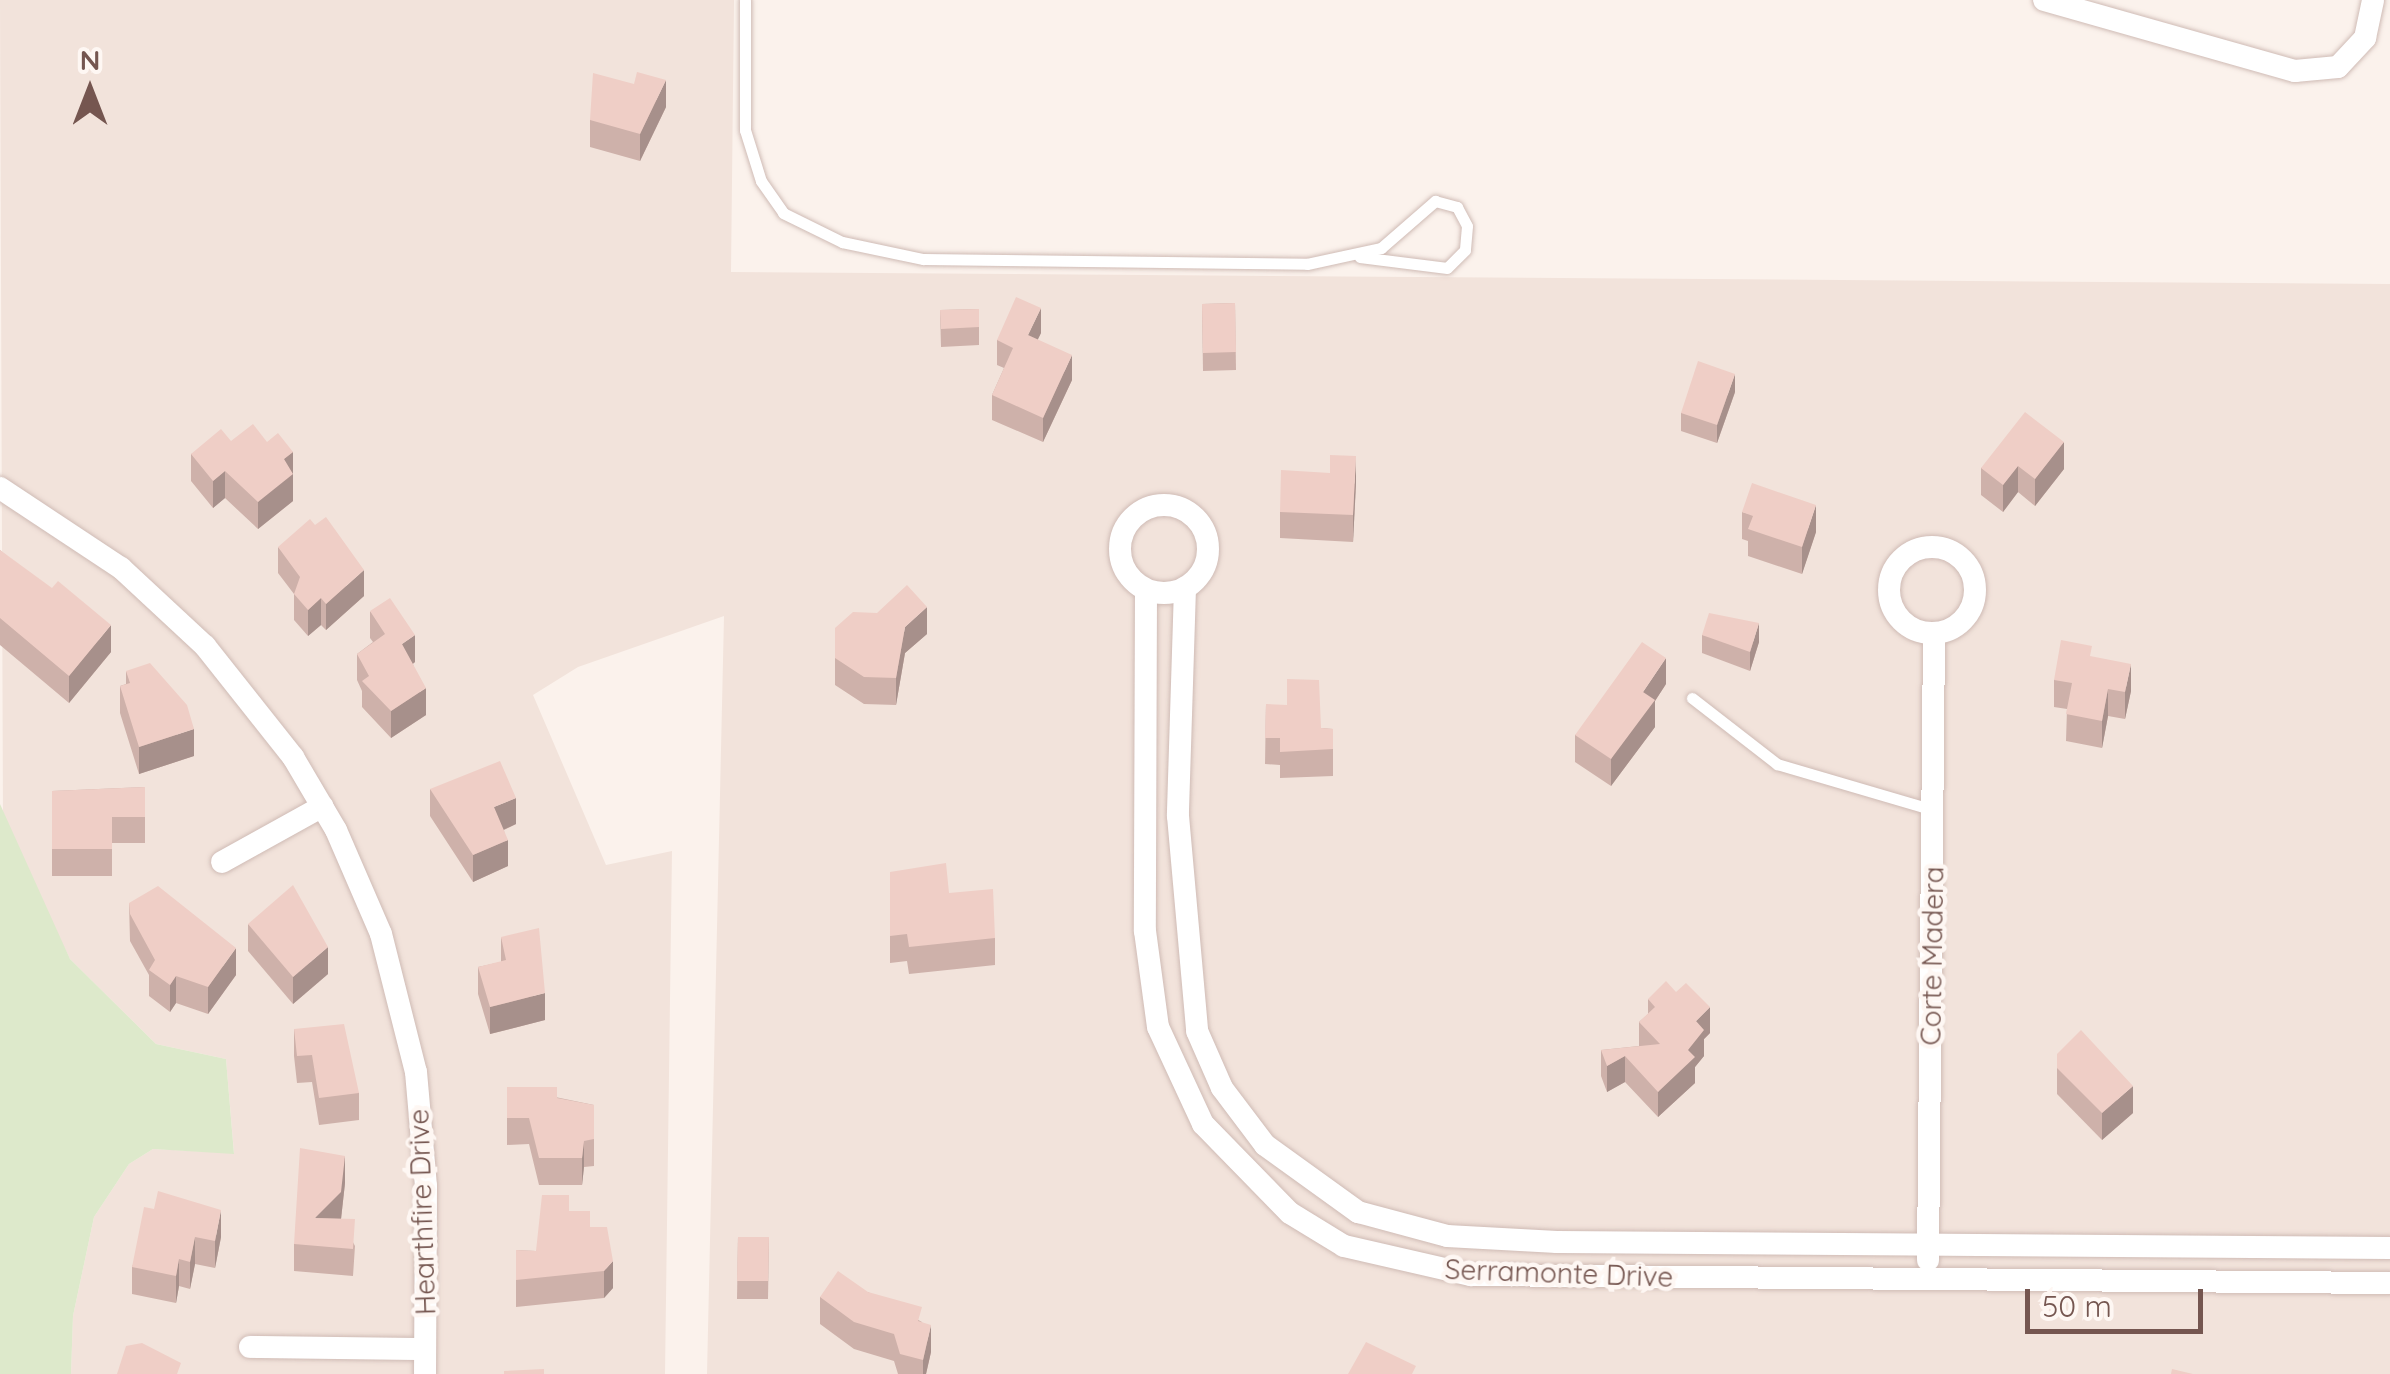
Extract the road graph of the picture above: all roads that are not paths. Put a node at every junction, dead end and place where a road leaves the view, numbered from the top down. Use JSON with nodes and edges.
{"nodes":[{"id":1,"x":745,"y":0,"type":"edge"},
{"id":2,"x":2044,"y":0,"type":"edge"},
{"id":3,"x":2373,"y":0,"type":"edge"},
{"id":4,"x":1360,"y":257,"type":"junction"},
{"id":5,"x":0,"y":488,"type":"edge"},
{"id":6,"x":1185,"y":588,"type":"junction"},
{"id":7,"x":1146,"y":590,"type":"junction"},
{"id":8,"x":1934,"y":633,"type":"dead end"},
{"id":9,"x":1692,"y":698,"type":"dead end"},
{"id":10,"x":322,"y":806,"type":"junction"},
{"id":11,"x":1933,"y":810,"type":"junction"},
{"id":12,"x":1146,"y":830,"type":"junction"},
{"id":13,"x":1179,"y":830,"type":"junction"},
{"id":14,"x":222,"y":862,"type":"dead end"},
{"id":15,"x":1245,"y":1118,"type":"junction"},
{"id":16,"x":1216,"y":1139,"type":"junction"},
{"id":17,"x":1557,"y":1242,"type":"junction"},
{"id":18,"x":1929,"y":1244,"type":"junction"},
{"id":19,"x":2390,"y":1248,"type":"edge"},
{"id":20,"x":1555,"y":1278,"type":"junction"},
{"id":21,"x":1928,"y":1278,"type":"junction"},
{"id":22,"x":2390,"y":1284,"type":"edge"},
{"id":23,"x":250,"y":1347,"type":"dead end"},
{"id":24,"x":425,"y":1348,"type":"junction"},
{"id":25,"x":425,"y":1374,"type":"edge"}],
"edges":[{"from":1,"to":4,"type":"lane"},
{"from":2,"to":3,"type":"street"},
{"from":4,"to":4,"type":"lane"},
{"from":5,"to":10,"type":"street","name":"Hearthfire Drive"},
{"from":6,"to":7,"type":"street"},
{"from":6,"to":7,"type":"street","name":"Serramonte Drive"},
{"from":6,"to":13,"type":"street","name":"Serramonte Drive"},
{"from":7,"to":12,"type":"street","name":"Serramonte Drive"},
{"from":8,"to":11,"type":"street","name":"Corte Madera"},
{"from":9,"to":11,"type":"lane"},
{"from":10,"to":14,"type":"street"},
{"from":10,"to":24,"type":"street","name":"Hearthfire Drive"},
{"from":11,"to":18,"type":"street","name":"Corte Madera"},
{"from":12,"to":13,"type":"street"},
{"from":12,"to":16,"type":"street","name":"Serramonte Drive"},
{"from":13,"to":15,"type":"street","name":"Serramonte Drive"},
{"from":15,"to":16,"type":"street"},
{"from":15,"to":17,"type":"street","name":"Serramonte Drive"},
{"from":16,"to":20,"type":"street","name":"Serramonte Drive"},
{"from":17,"to":18,"type":"street","name":"Serramonte Drive"},
{"from":17,"to":20,"type":"street"},
{"from":18,"to":19,"type":"street","name":"Serramonte Drive"},
{"from":18,"to":21,"type":"street","name":"Corte Madera"},
{"from":20,"to":21,"type":"street","name":"Serramonte Drive"},
{"from":21,"to":22,"type":"street","name":"Serramonte Drive"},
{"from":23,"to":24,"type":"street"},
{"from":24,"to":25,"type":"street","name":"Hearthfire Drive"}]}
